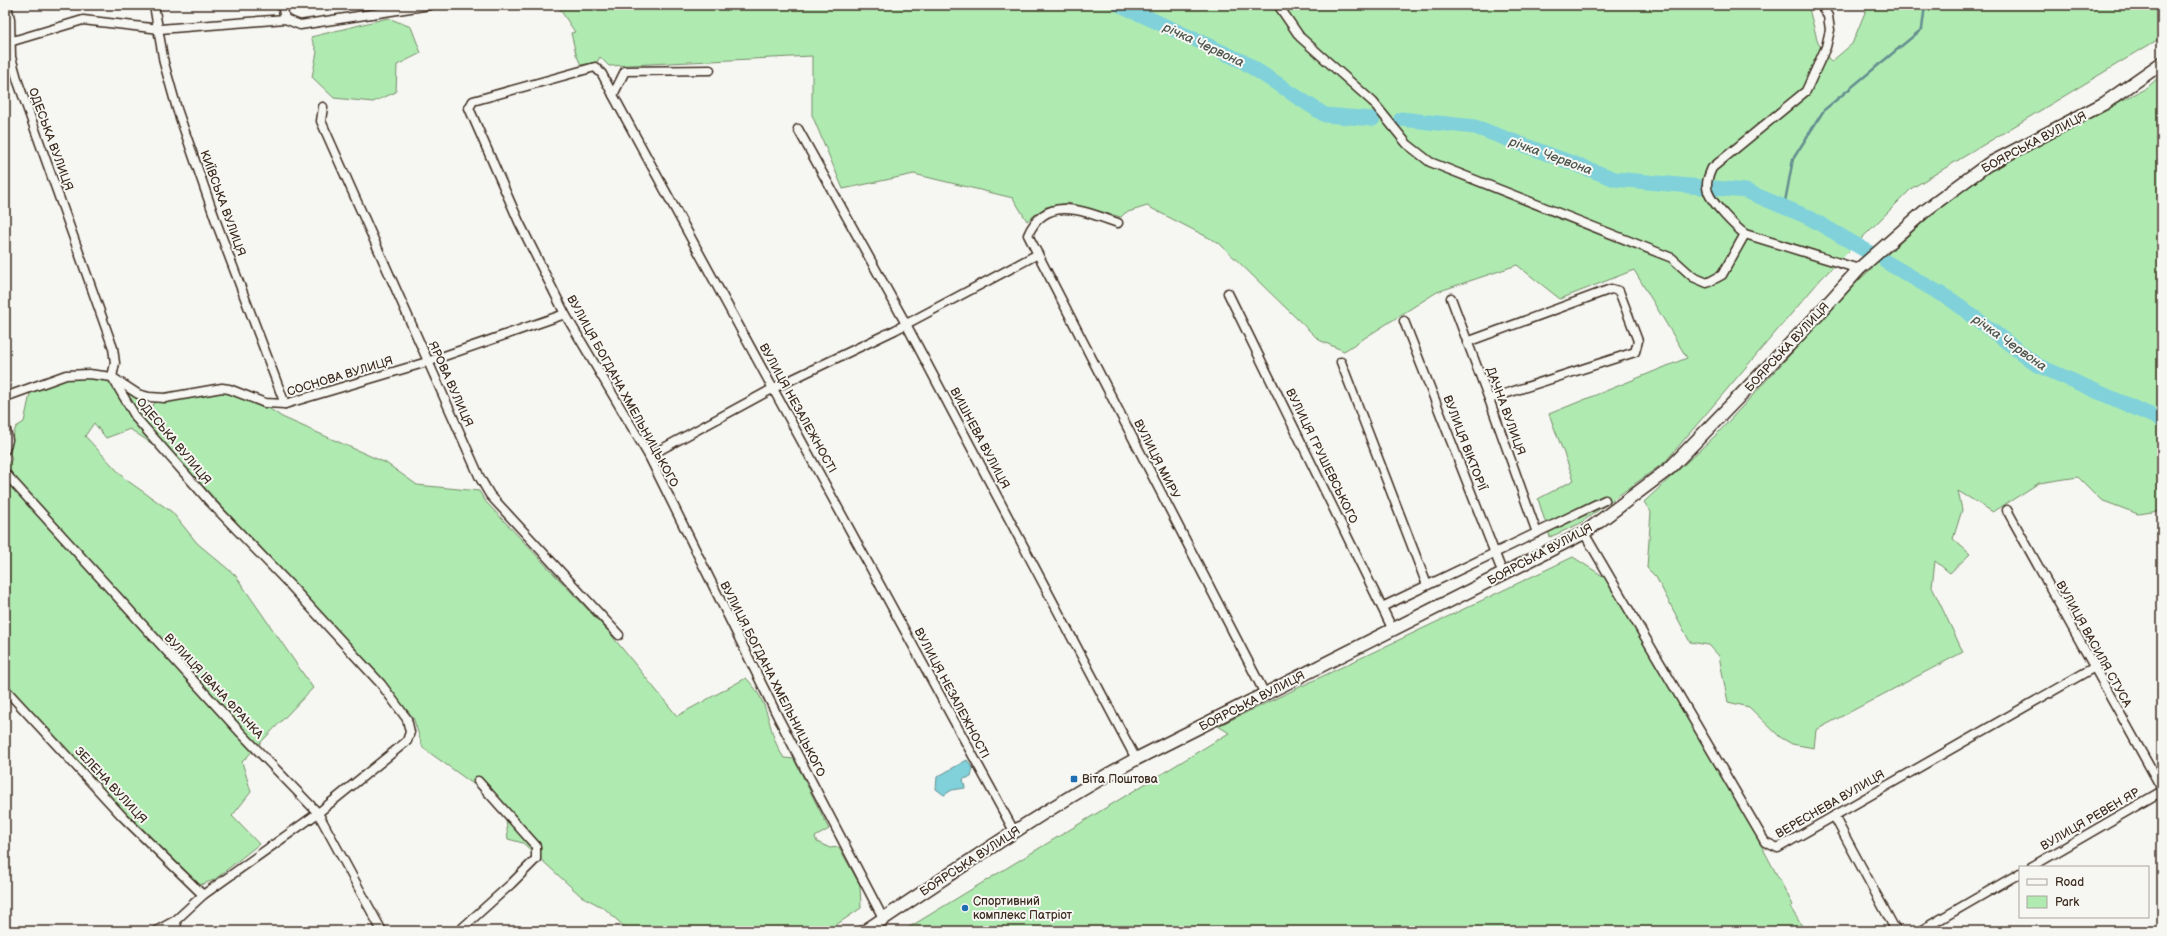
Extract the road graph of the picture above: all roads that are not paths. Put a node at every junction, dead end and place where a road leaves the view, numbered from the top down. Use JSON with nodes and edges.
{"nodes":[{"id":1,"x":7,"y":5,"type":"edge"},
{"id":2,"x":154,"y":5,"type":"edge"},
{"id":3,"x":282,"y":5,"type":"edge"},
{"id":4,"x":430,"y":5,"type":"edge"},
{"id":5,"x":1278,"y":5,"type":"edge"},
{"id":6,"x":1821,"y":5,"type":"edge"},
{"id":7,"x":285,"y":19,"type":"junction"},
{"id":8,"x":160,"y":29,"type":"junction"},
{"id":9,"x":7,"y":43,"type":"edge"},
{"id":10,"x":2162,"y":63,"type":"edge"},
{"id":11,"x":710,"y":70,"type":"dead end"},
{"id":12,"x":613,"y":95,"type":"junction"},
{"id":13,"x":322,"y":107,"type":"dead end"},
{"id":14,"x":798,"y":130,"type":"dead end"},
{"id":15,"x":1118,"y":223,"type":"dead end"},
{"id":16,"x":1745,"y":234,"type":"junction"},
{"id":17,"x":1038,"y":254,"type":"junction"},
{"id":18,"x":1859,"y":269,"type":"junction"},
{"id":19,"x":1228,"y":293,"type":"dead end"},
{"id":20,"x":1451,"y":298,"type":"dead end"},
{"id":21,"x":565,"y":314,"type":"junction"},
{"id":22,"x":1404,"y":321,"type":"dead end"},
{"id":23,"x":906,"y":324,"type":"junction"},
{"id":24,"x":1467,"y":342,"type":"junction"},
{"id":25,"x":427,"y":362,"type":"junction"},
{"id":26,"x":1341,"y":362,"type":"dead end"},
{"id":27,"x":112,"y":377,"type":"junction"},
{"id":28,"x":774,"y":388,"type":"junction"},
{"id":29,"x":5,"y":397,"type":"edge"},
{"id":30,"x":1489,"y":399,"type":"junction"},
{"id":31,"x":285,"y":404,"type":"junction"},
{"id":32,"x":5,"y":425,"type":"edge"},
{"id":33,"x":5,"y":450,"type":"edge"},
{"id":34,"x":649,"y":456,"type":"junction"},
{"id":35,"x":5,"y":473,"type":"edge"},
{"id":36,"x":1605,"y":500,"type":"dead end"},
{"id":37,"x":2007,"y":510,"type":"dead end"},
{"id":38,"x":1537,"y":533,"type":"junction"},
{"id":39,"x":1584,"y":533,"type":"junction"},
{"id":40,"x":1494,"y":553,"type":"junction"},
{"id":41,"x":1503,"y":574,"type":"junction"},
{"id":42,"x":1427,"y":585,"type":"junction"},
{"id":43,"x":1382,"y":607,"type":"junction"},
{"id":44,"x":1393,"y":630,"type":"junction"},
{"id":45,"x":619,"y":635,"type":"dead end"},
{"id":46,"x":2094,"y":668,"type":"junction"},
{"id":47,"x":5,"y":689,"type":"edge"},
{"id":48,"x":1265,"y":694,"type":"junction"},
{"id":49,"x":1136,"y":759,"type":"junction"},
{"id":50,"x":478,"y":781,"type":"dead end"},
{"id":51,"x":2162,"y":790,"type":"edge"},
{"id":52,"x":318,"y":812,"type":"junction"},
{"id":53,"x":1834,"y":816,"type":"junction"},
{"id":54,"x":1014,"y":832,"type":"junction"},
{"id":55,"x":2032,"y":866,"type":"edge"},
{"id":56,"x":2019,"y":874,"type":"edge"},
{"id":57,"x":203,"y":895,"type":"junction"},
{"id":58,"x":883,"y":918,"type":"junction"},
{"id":59,"x":176,"y":920,"type":"junction"},
{"id":60,"x":869,"y":930,"type":"edge"},
{"id":61,"x":156,"y":931,"type":"edge"},
{"id":62,"x":177,"y":931,"type":"edge"},
{"id":63,"x":382,"y":931,"type":"edge"},
{"id":64,"x":459,"y":931,"type":"edge"},
{"id":65,"x":1896,"y":931,"type":"edge"},
{"id":66,"x":1920,"y":931,"type":"edge"}],
"edges":[{"from":1,"to":9,"type":"street","name":"ОДЕСЬКА ВУЛИЦЯ"},
{"from":2,"to":8,"type":"street","name":"КИЇВСЬКА ВУЛИЦЯ"},
{"from":3,"to":7,"type":"street"},
{"from":4,"to":7,"type":"street"},
{"from":5,"to":16,"type":"street"},
{"from":6,"to":16,"type":"street"},
{"from":7,"to":8,"type":"street"},
{"from":8,"to":9,"type":"street"},
{"from":8,"to":31,"type":"street","name":"КИЇВСЬКА ВУЛИЦЯ"},
{"from":9,"to":27,"type":"street","name":"ОДЕСЬКА ВУЛИЦЯ"},
{"from":10,"to":18,"type":"street","name":"БОЯРСЬКА ВУЛИЦЯ"},
{"from":11,"to":12,"type":"street"},
{"from":12,"to":21,"type":"street","name":"ВУЛИЦЯ БОГДАНА ХМЕЛЬНИЦЬКОГО"},
{"from":12,"to":28,"type":"street","name":"ВУЛИЦЯ НЕЗАЛЕЖНОСТІ"},
{"from":13,"to":25,"type":"street","name":"ЯРОВА ВУЛИЦЯ"},
{"from":14,"to":23,"type":"street","name":"ВИШНЕВА ВУЛИЦЯ"},
{"from":15,"to":17,"type":"street","name":"ВУЛИЦЯ МИРУ"},
{"from":16,"to":18,"type":"street"},
{"from":17,"to":23,"type":"street"},
{"from":17,"to":48,"type":"street","name":"ВУЛИЦЯ МИРУ"},
{"from":18,"to":39,"type":"street","name":"БОЯРСЬКА ВУЛИЦЯ"},
{"from":19,"to":43,"type":"street","name":"ВУЛИЦЯ ГРУШЕВСЬКОГО"},
{"from":20,"to":24,"type":"street","name":"ДАЧНА ВУЛИЦЯ"},
{"from":21,"to":25,"type":"street","name":"СОСНОВА ВУЛИЦЯ"},
{"from":21,"to":34,"type":"street","name":"ВУЛИЦЯ БОГДАНА ХМЕЛЬНИЦЬКОГО"},
{"from":22,"to":40,"type":"street","name":"ВУЛИЦЯ ВІКТОРІЇ"},
{"from":23,"to":28,"type":"street"},
{"from":23,"to":49,"type":"street","name":"ВИШНЕВА ВУЛИЦЯ"},
{"from":24,"to":30,"type":"street","name":"ДАЧНА ВУЛИЦЯ"},
{"from":24,"to":30,"type":"street"},
{"from":25,"to":31,"type":"street","name":"СОСНОВА ВУЛИЦЯ"},
{"from":25,"to":45,"type":"street","name":"ЯРОВА ВУЛИЦЯ"},
{"from":26,"to":42,"type":"street"},
{"from":27,"to":29,"type":"street","name":"СОСНОВА ВУЛИЦЯ"},
{"from":27,"to":31,"type":"street","name":"СОСНОВА ВУЛИЦЯ"},
{"from":27,"to":52,"type":"street","name":"ОДЕСЬКА ВУЛИЦЯ"},
{"from":28,"to":34,"type":"street"},
{"from":28,"to":54,"type":"street","name":"ВУЛИЦЯ НЕЗАЛЕЖНОСТІ"},
{"from":30,"to":38,"type":"street","name":"ДАЧНА ВУЛИЦЯ"},
{"from":32,"to":33,"type":"street"},
{"from":34,"to":58,"type":"street","name":"ВУЛИЦЯ БОГДАНА ХМЕЛЬНИЦЬКОГО"},
{"from":35,"to":52,"type":"street","name":"ВУЛИЦЯ ІВАНА ФРАНКА"},
{"from":36,"to":38,"type":"street"},
{"from":37,"to":46,"type":"street","name":"ВУЛИЦЯ ВАСИЛЯ СТУСА"},
{"from":38,"to":40,"type":"street"},
{"from":39,"to":41,"type":"street","name":"БОЯРСЬКА ВУЛИЦЯ"},
{"from":39,"to":53,"type":"street","name":"ВЕРЕСНЕВА ВУЛИЦЯ"},
{"from":40,"to":41,"type":"street","name":"ВУЛИЦЯ ВІКТОРІЇ"},
{"from":40,"to":42,"type":"street"},
{"from":41,"to":44,"type":"street","name":"БОЯРСЬКА ВУЛИЦЯ"},
{"from":42,"to":43,"type":"street"},
{"from":43,"to":44,"type":"street","name":"ВУЛИЦЯ ГРУШЕВСЬКОГО"},
{"from":44,"to":48,"type":"street","name":"БОЯРСЬКА ВУЛИЦЯ"},
{"from":46,"to":51,"type":"street","name":"ВУЛИЦЯ ВАСИЛЯ СТУСА"},
{"from":46,"to":53,"type":"street","name":"ВЕРЕСНЕВА ВУЛИЦЯ"},
{"from":47,"to":57,"type":"street","name":"ЗЕЛЕНА ВУЛИЦЯ"},
{"from":48,"to":49,"type":"street","name":"БОЯРСЬКА ВУЛИЦЯ"},
{"from":49,"to":54,"type":"street","name":"БОЯРСЬКА ВУЛИЦЯ"},
{"from":50,"to":64,"type":"street"},
{"from":51,"to":55,"type":"street","name":"ВУЛИЦЯ РЕВЕН ЯР"},
{"from":52,"to":57,"type":"street"},
{"from":52,"to":63,"type":"street","name":"ВУЛИЦЯ ІВАНА ФРАНКА"},
{"from":53,"to":65,"type":"street"},
{"from":54,"to":58,"type":"street","name":"БОЯРСЬКА ВУЛИЦЯ"},
{"from":56,"to":66,"type":"street"},
{"from":57,"to":59,"type":"street"},
{"from":58,"to":60,"type":"street","name":"БОЯРСЬКА ВУЛИЦЯ"},
{"from":59,"to":61,"type":"street"},
{"from":59,"to":62,"type":"street"}]}
